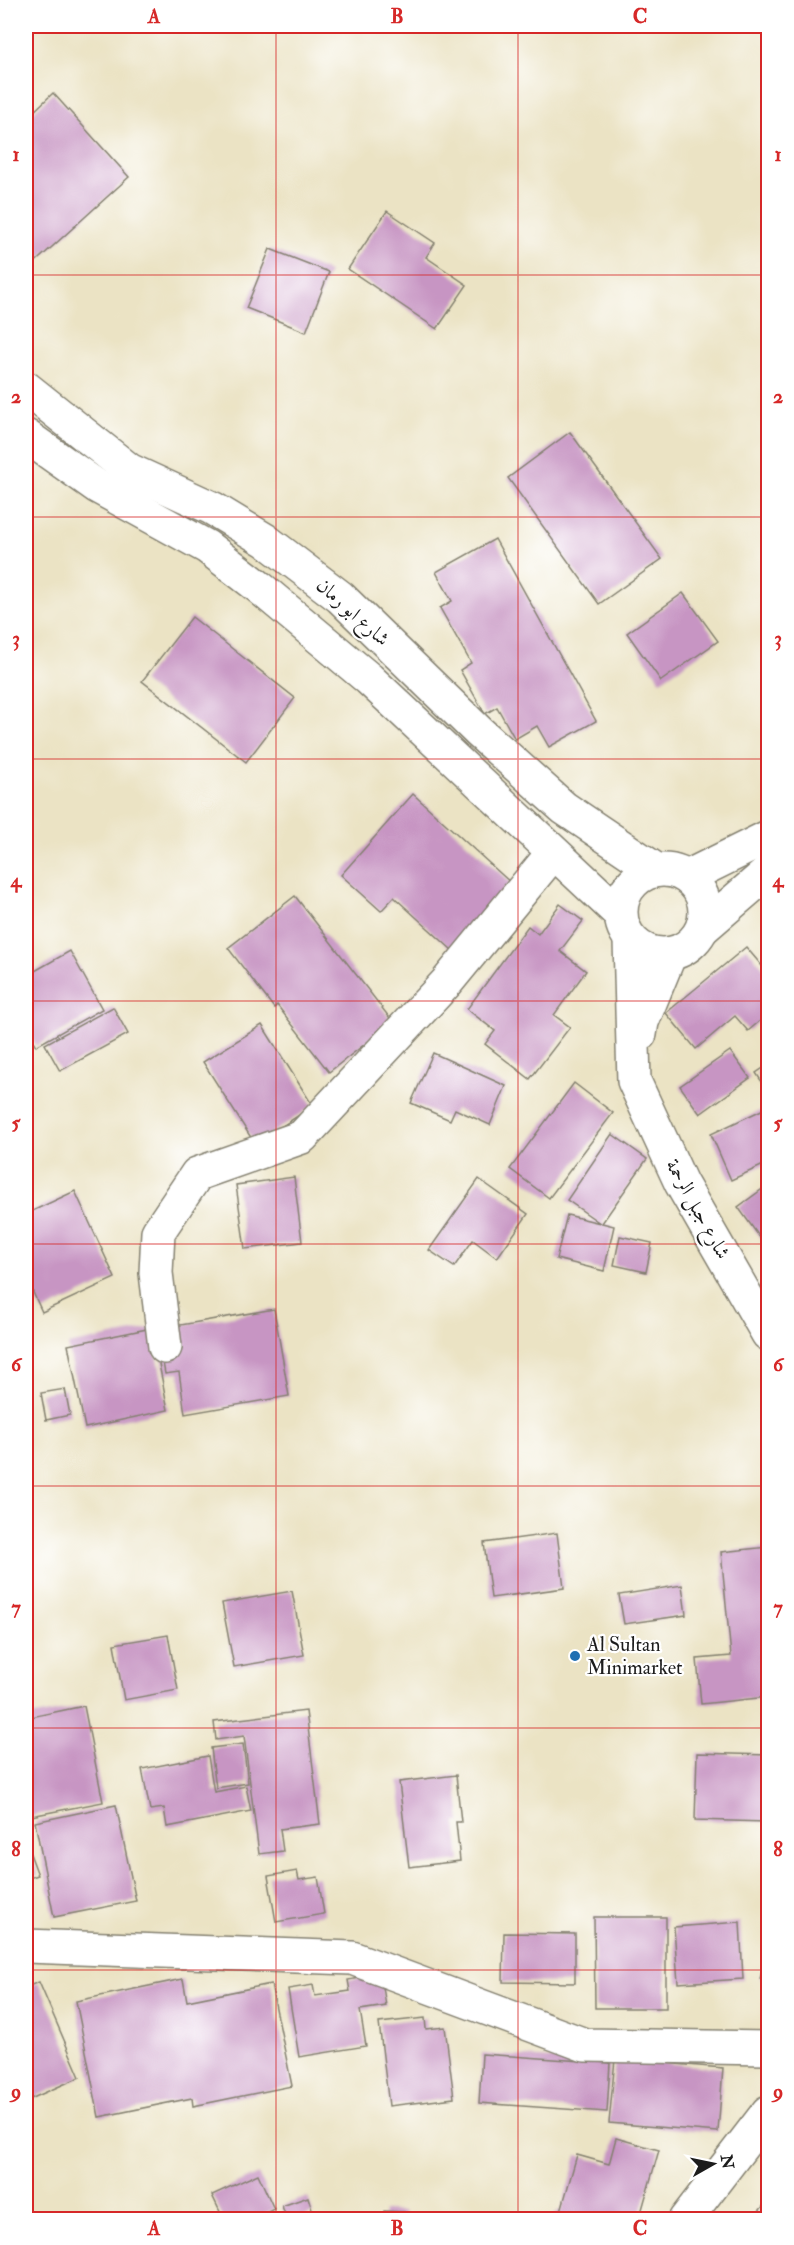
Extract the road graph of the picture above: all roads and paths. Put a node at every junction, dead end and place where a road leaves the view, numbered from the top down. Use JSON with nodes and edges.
{"nodes":[{"id":1,"x":26,"y":388,"type":"edge"},
{"id":2,"x":26,"y":436,"type":"edge"},
{"id":3,"x":768,"y":837,"type":"edge"},
{"id":4,"x":553,"y":853,"type":"junction"},
{"id":5,"x":656,"y":870,"type":"junction"},
{"id":6,"x":768,"y":872,"type":"edge"},
{"id":7,"x":687,"y":877,"type":"junction"},
{"id":8,"x":625,"y":927,"type":"junction"},
{"id":9,"x":703,"y":928,"type":"junction"},
{"id":10,"x":670,"y":954,"type":"junction"},
{"id":11,"x":634,"y":1081,"type":"junction"},
{"id":12,"x":768,"y":1334,"type":"edge"},
{"id":13,"x":165,"y":1347,"type":"dead end"},
{"id":14,"x":26,"y":1946,"type":"edge"},
{"id":15,"x":768,"y":2048,"type":"edge"},
{"id":16,"x":768,"y":2112,"type":"edge"},
{"id":17,"x":685,"y":2220,"type":"edge"}],
"edges":[{"from":1,"to":5,"type":"main road","name":"شارع ابو رمان"},
{"from":2,"to":4,"type":"main road","name":"شارع ابو رمان"},
{"from":3,"to":7,"type":"main road"},
{"from":4,"to":8,"type":"main road","name":"شارع ابو رمان"},
{"from":4,"to":13,"type":"main road"},
{"from":5,"to":7,"type":"main road"},
{"from":5,"to":8,"type":"main road"},
{"from":6,"to":9,"type":"main road"},
{"from":7,"to":9,"type":"main road"},
{"from":8,"to":10,"type":"main road"},
{"from":8,"to":11,"type":"main road"},
{"from":9,"to":10,"type":"main road"},
{"from":10,"to":11,"type":"main road"},
{"from":11,"to":12,"type":"main road","name":"شارع جبل الرحمة"},
{"from":14,"to":15,"type":"main road"},
{"from":16,"to":17,"type":"main road"}]}
